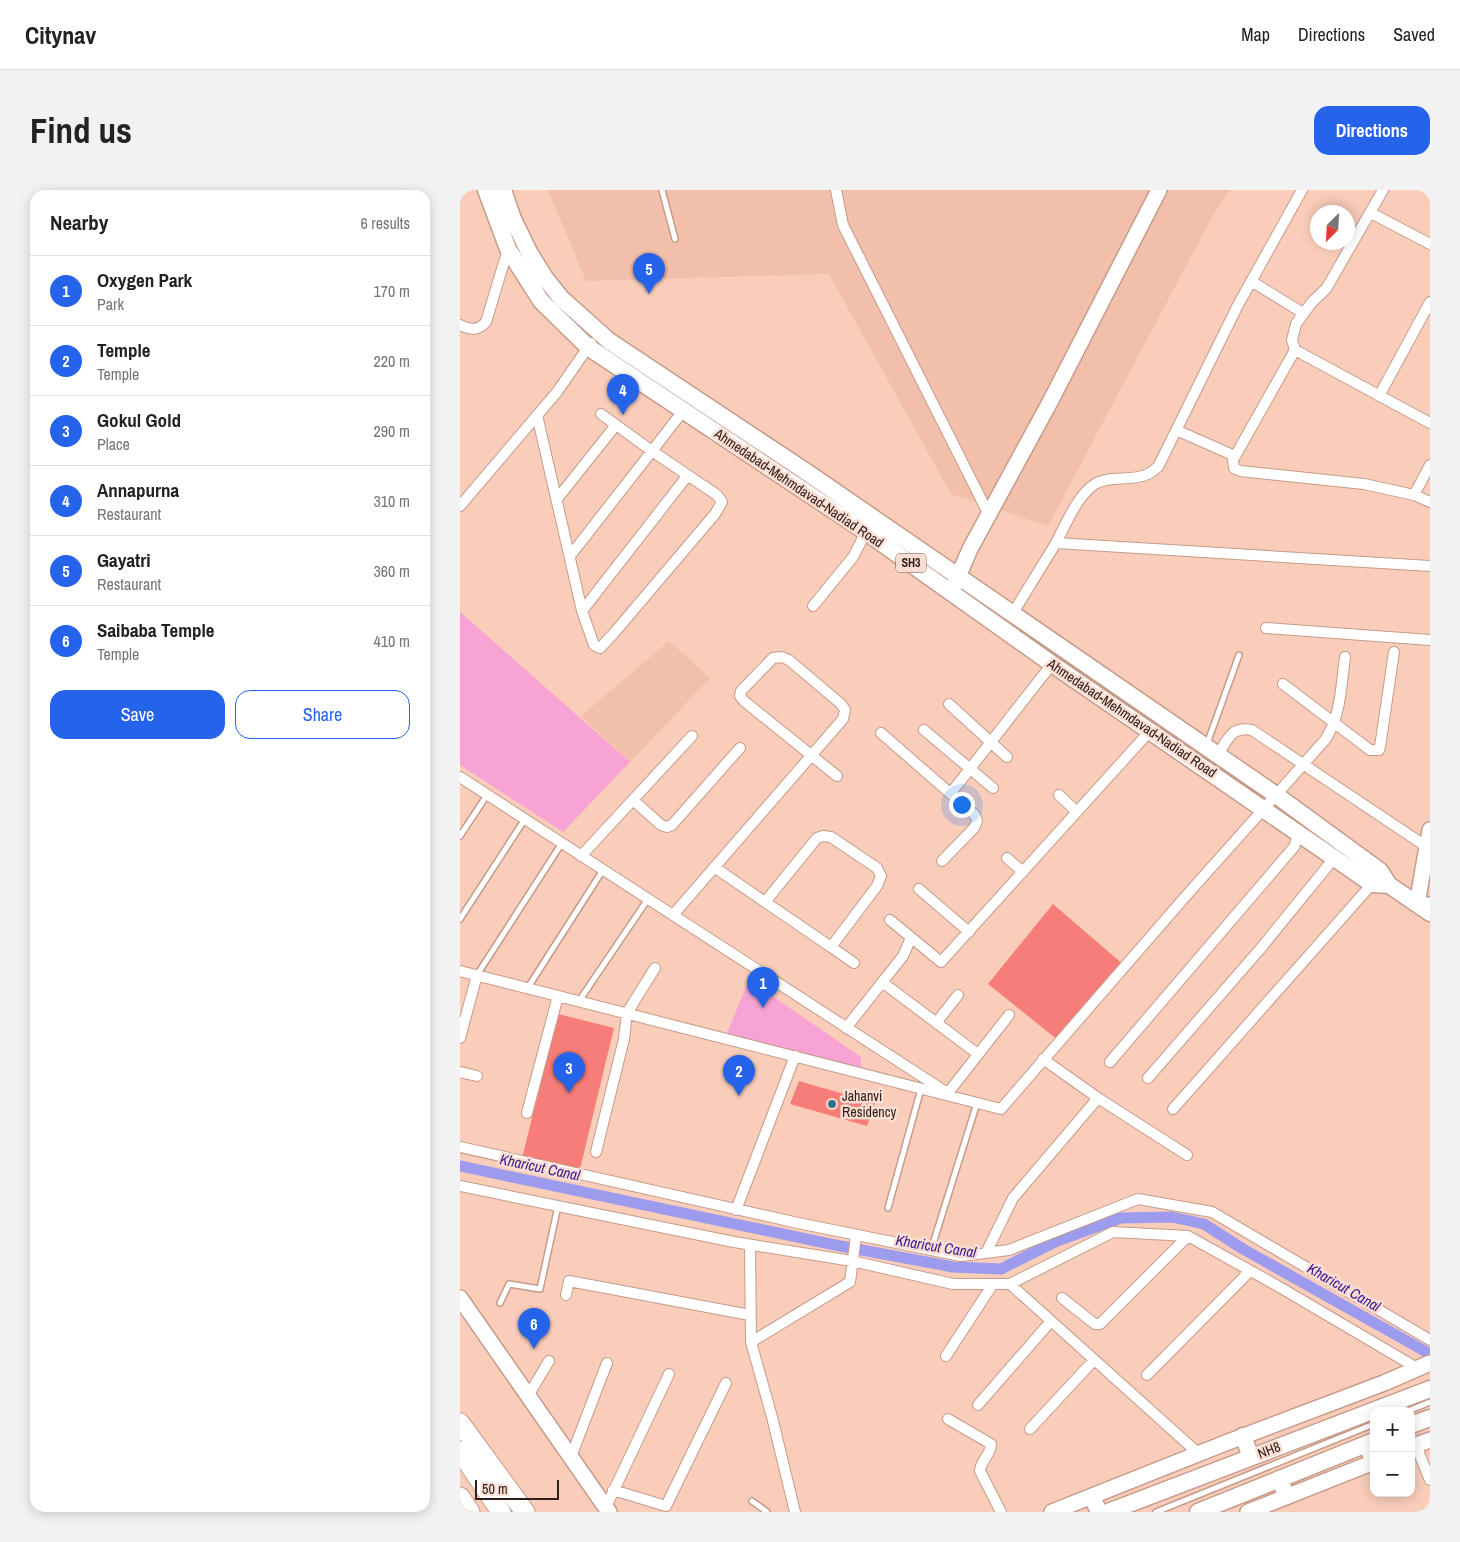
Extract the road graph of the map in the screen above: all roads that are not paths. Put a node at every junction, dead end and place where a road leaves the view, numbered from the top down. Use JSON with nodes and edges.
{"nodes":[{"id":1,"x":486,"y":190,"type":"edge"},
{"id":2,"x":503,"y":190,"type":"edge"},
{"id":3,"x":662,"y":190,"type":"edge"},
{"id":4,"x":836,"y":190,"type":"edge"},
{"id":5,"x":1159,"y":190,"type":"edge"},
{"id":6,"x":1302,"y":190,"type":"edge"},
{"id":7,"x":1383,"y":190,"type":"edge"},
{"id":8,"x":1371,"y":213,"type":"junction"},
{"id":9,"x":675,"y":239,"type":"dead end"},
{"id":10,"x":1430,"y":244,"type":"edge"},
{"id":11,"x":508,"y":249,"type":"junction"},
{"id":12,"x":1252,"y":281,"type":"junction"},
{"id":13,"x":1430,"y":302,"type":"edge"},
{"id":14,"x":1303,"y":313,"type":"junction"},
{"id":15,"x":460,"y":325,"type":"edge"},
{"id":16,"x":599,"y":333,"type":"junction"},
{"id":17,"x":588,"y":347,"type":"junction"},
{"id":18,"x":1295,"y":350,"type":"junction"},
{"id":19,"x":1379,"y":396,"type":"junction"},
{"id":20,"x":683,"y":411,"type":"junction"},
{"id":21,"x":601,"y":414,"type":"dead end"},
{"id":22,"x":538,"y":415,"type":"junction"},
{"id":23,"x":1430,"y":423,"type":"edge"},
{"id":24,"x":616,"y":425,"type":"junction"},
{"id":25,"x":1176,"y":430,"type":"junction"},
{"id":26,"x":652,"y":451,"type":"junction"},
{"id":27,"x":1235,"y":456,"type":"junction"},
{"id":28,"x":1430,"y":465,"type":"edge"},
{"id":29,"x":688,"y":475,"type":"junction"},
{"id":30,"x":1414,"y":495,"type":"junction"},
{"id":31,"x":557,"y":499,"type":"junction"},
{"id":32,"x":1430,"y":502,"type":"edge"},
{"id":33,"x":460,"y":506,"type":"edge"},
{"id":34,"x":989,"y":515,"type":"junction"},
{"id":35,"x":866,"y":532,"type":"junction"},
{"id":36,"x":1056,"y":543,"type":"junction"},
{"id":37,"x":570,"y":556,"type":"junction"},
{"id":38,"x":1430,"y":566,"type":"edge"},
{"id":39,"x":958,"y":576,"type":"junction"},
{"id":40,"x":951,"y":592,"type":"junction"},
{"id":41,"x":813,"y":606,"type":"dead end"},
{"id":42,"x":582,"y":611,"type":"junction"},
{"id":43,"x":1013,"y":613,"type":"junction"},
{"id":44,"x":1266,"y":628,"type":"dead end"},
{"id":45,"x":1430,"y":640,"type":"edge"},
{"id":46,"x":1394,"y":652,"type":"dead end"},
{"id":47,"x":1239,"y":655,"type":"dead end"},
{"id":48,"x":1345,"y":657,"type":"dead end"},
{"id":49,"x":1052,"y":664,"type":"junction"},
{"id":50,"x":1283,"y":684,"type":"dead end"},
{"id":51,"x":949,"y":704,"type":"dead end"},
{"id":52,"x":1334,"y":723,"type":"junction"},
{"id":53,"x":924,"y":730,"type":"dead end"},
{"id":54,"x":1150,"y":731,"type":"junction"},
{"id":55,"x":881,"y":733,"type":"dead end"},
{"id":56,"x":692,"y":736,"type":"dead end"},
{"id":57,"x":992,"y":743,"type":"junction"},
{"id":58,"x":740,"y":748,"type":"dead end"},
{"id":59,"x":1212,"y":750,"type":"junction"},
{"id":60,"x":812,"y":755,"type":"junction"},
{"id":61,"x":1007,"y":757,"type":"dead end"},
{"id":62,"x":1304,"y":763,"type":"junction"},
{"id":63,"x":971,"y":769,"type":"junction"},
{"id":64,"x":837,"y":776,"type":"dead end"},
{"id":65,"x":460,"y":777,"type":"edge"},
{"id":66,"x":993,"y":788,"type":"dead end"},
{"id":67,"x":951,"y":793,"type":"junction"},
{"id":68,"x":487,"y":795,"type":"junction"},
{"id":69,"x":1059,"y":795,"type":"dead end"},
{"id":70,"x":1276,"y":795,"type":"junction"},
{"id":71,"x":633,"y":800,"type":"junction"},
{"id":72,"x":1264,"y":808,"type":"junction"},
{"id":73,"x":1077,"y":812,"type":"junction"},
{"id":74,"x":525,"y":819,"type":"junction"},
{"id":75,"x":1430,"y":830,"type":"edge"},
{"id":76,"x":1299,"y":833,"type":"junction"},
{"id":77,"x":460,"y":836,"type":"edge"},
{"id":78,"x":562,"y":843,"type":"junction"},
{"id":79,"x":1427,"y":847,"type":"junction"},
{"id":80,"x":581,"y":856,"type":"junction"},
{"id":81,"x":1335,"y":857,"type":"junction"},
{"id":82,"x":1007,"y":858,"type":"dead end"},
{"id":83,"x":942,"y":861,"type":"dead end"},
{"id":84,"x":714,"y":867,"type":"junction"},
{"id":85,"x":603,"y":870,"type":"junction"},
{"id":86,"x":1023,"y":872,"type":"junction"},
{"id":87,"x":1372,"y":884,"type":"junction"},
{"id":88,"x":1389,"y":885,"type":"junction"},
{"id":89,"x":919,"y":889,"type":"dead end"},
{"id":90,"x":648,"y":899,"type":"junction"},
{"id":91,"x":765,"y":902,"type":"junction"},
{"id":92,"x":1426,"y":907,"type":"edge"},
{"id":93,"x":673,"y":915,"type":"junction"},
{"id":94,"x":460,"y":919,"type":"edge"},
{"id":95,"x":890,"y":920,"type":"dead end"},
{"id":96,"x":969,"y":932,"type":"junction"},
{"id":97,"x":911,"y":938,"type":"junction"},
{"id":98,"x":832,"y":947,"type":"junction"},
{"id":99,"x":854,"y":963,"type":"dead end"},
{"id":100,"x":655,"y":968,"type":"dead end"},
{"id":101,"x":460,"y":971,"type":"edge"},
{"id":102,"x":477,"y":975,"type":"junction"},
{"id":103,"x":882,"y":982,"type":"junction"},
{"id":104,"x":527,"y":989,"type":"junction"},
{"id":105,"x":958,"y":995,"type":"dead end"},
{"id":106,"x":558,"y":996,"type":"junction"},
{"id":107,"x":579,"y":1001,"type":"junction"},
{"id":108,"x":627,"y":1013,"type":"junction"},
{"id":109,"x":1009,"y":1015,"type":"dead end"},
{"id":110,"x":936,"y":1022,"type":"junction"},
{"id":111,"x":846,"y":1028,"type":"junction"},
{"id":112,"x":460,"y":1038,"type":"edge"},
{"id":113,"x":978,"y":1054,"type":"junction"},
{"id":114,"x":795,"y":1056,"type":"junction"},
{"id":115,"x":1044,"y":1059,"type":"junction"},
{"id":116,"x":1110,"y":1062,"type":"dead end"},
{"id":117,"x":460,"y":1072,"type":"edge"},
{"id":118,"x":476,"y":1076,"type":"dead end"},
{"id":119,"x":1148,"y":1078,"type":"dead end"},
{"id":120,"x":921,"y":1089,"type":"junction"},
{"id":121,"x":950,"y":1095,"type":"junction"},
{"id":122,"x":1098,"y":1098,"type":"junction"},
{"id":123,"x":977,"y":1103,"type":"junction"},
{"id":124,"x":1173,"y":1109,"type":"dead end"},
{"id":125,"x":527,"y":1113,"type":"dead end"},
{"id":126,"x":460,"y":1147,"type":"edge"},
{"id":127,"x":596,"y":1152,"type":"dead end"},
{"id":128,"x":1187,"y":1155,"type":"dead end"},
{"id":129,"x":460,"y":1186,"type":"edge"},
{"id":130,"x":558,"y":1205,"type":"junction"},
{"id":131,"x":888,"y":1208,"type":"dead end"},
{"id":132,"x":736,"y":1210,"type":"junction"},
{"id":133,"x":856,"y":1236,"type":"junction"},
{"id":134,"x":1188,"y":1236,"type":"junction"},
{"id":135,"x":750,"y":1245,"type":"junction"},
{"id":136,"x":931,"y":1251,"type":"junction"},
{"id":137,"x":986,"y":1254,"type":"junction"},
{"id":138,"x":852,"y":1261,"type":"junction"},
{"id":139,"x":1250,"y":1270,"type":"junction"},
{"id":140,"x":993,"y":1284,"type":"junction"},
{"id":141,"x":1010,"y":1284,"type":"junction"},
{"id":142,"x":566,"y":1295,"type":"dead end"},
{"id":143,"x":460,"y":1298,"type":"edge"},
{"id":144,"x":1062,"y":1298,"type":"dead end"},
{"id":145,"x":500,"y":1303,"type":"dead end"},
{"id":146,"x":750,"y":1315,"type":"junction"},
{"id":147,"x":1051,"y":1321,"type":"junction"},
{"id":148,"x":1430,"y":1340,"type":"edge"},
{"id":149,"x":751,"y":1342,"type":"junction"},
{"id":150,"x":946,"y":1356,"type":"dead end"},
{"id":151,"x":1094,"y":1360,"type":"junction"},
{"id":152,"x":549,"y":1361,"type":"dead end"},
{"id":153,"x":607,"y":1362,"type":"dead end"},
{"id":154,"x":1424,"y":1366,"type":"edge"},
{"id":155,"x":669,"y":1374,"type":"dead end"},
{"id":156,"x":1147,"y":1375,"type":"dead end"},
{"id":157,"x":726,"y":1382,"type":"dead end"},
{"id":158,"x":1430,"y":1389,"type":"edge"},
{"id":159,"x":528,"y":1396,"type":"junction"},
{"id":160,"x":1430,"y":1402,"type":"edge"},
{"id":161,"x":978,"y":1405,"type":"dead end"},
{"id":162,"x":1415,"y":1408,"type":"edge"},
{"id":163,"x":1430,"y":1418,"type":"edge"},
{"id":164,"x":948,"y":1419,"type":"dead end"},
{"id":165,"x":460,"y":1423,"type":"edge"},
{"id":166,"x":1415,"y":1424,"type":"edge"},
{"id":167,"x":1370,"y":1426,"type":"edge"},
{"id":168,"x":1030,"y":1429,"type":"dead end"},
{"id":169,"x":1243,"y":1436,"type":"junction"},
{"id":170,"x":1430,"y":1440,"type":"edge"},
{"id":171,"x":1370,"y":1442,"type":"edge"},
{"id":172,"x":1415,"y":1445,"type":"edge"},
{"id":173,"x":1415,"y":1450,"type":"edge"},
{"id":174,"x":460,"y":1451,"type":"edge"},
{"id":175,"x":1198,"y":1454,"type":"junction"},
{"id":176,"x":571,"y":1457,"type":"junction"},
{"id":177,"x":1251,"y":1457,"type":"junction"},
{"id":178,"x":1370,"y":1463,"type":"edge"},
{"id":179,"x":1279,"y":1479,"type":"junction"},
{"id":180,"x":1430,"y":1480,"type":"edge"},
{"id":181,"x":613,"y":1490,"type":"junction"},
{"id":182,"x":1287,"y":1496,"type":"junction"},
{"id":183,"x":460,"y":1497,"type":"edge"},
{"id":184,"x":1092,"y":1497,"type":"junction"},
{"id":185,"x":752,"y":1501,"type":"dead end"},
{"id":186,"x":607,"y":1509,"type":"edge"},
{"id":187,"x":470,"y":1512,"type":"edge"},
{"id":188,"x":501,"y":1512,"type":"edge"},
{"id":189,"x":525,"y":1512,"type":"edge"},
{"id":190,"x":767,"y":1512,"type":"edge"},
{"id":191,"x":795,"y":1512,"type":"edge"},
{"id":192,"x":1001,"y":1512,"type":"edge"},
{"id":193,"x":1052,"y":1512,"type":"edge"},
{"id":194,"x":1099,"y":1512,"type":"edge"},
{"id":195,"x":1108,"y":1512,"type":"edge"},
{"id":196,"x":1156,"y":1512,"type":"edge"},
{"id":197,"x":1198,"y":1512,"type":"edge"},
{"id":198,"x":1248,"y":1512,"type":"edge"}],
"edges":[{"from":1,"to":11,"type":"main road","name":"Ahmedabad-Mehmdavad-Nadiad Road","number":"SH3"},
{"from":2,"to":16,"type":"main road"},
{"from":3,"to":9,"type":"lane"},
{"from":4,"to":34,"type":"street"},
{"from":5,"to":34,"type":"street"},
{"from":6,"to":12,"type":"street"},
{"from":7,"to":8,"type":"street"},
{"from":8,"to":10,"type":"street"},
{"from":8,"to":14,"type":"street"},
{"from":11,"to":15,"type":"street"},
{"from":11,"to":17,"type":"main road","name":"Ahmedabad-Mehmdavad-Nadiad Road","number":"SH3"},
{"from":12,"to":14,"type":"street"},
{"from":12,"to":25,"type":"street"},
{"from":13,"to":19,"type":"street"},
{"from":14,"to":18,"type":"street"},
{"from":16,"to":17,"type":"street"},
{"from":16,"to":39,"type":"main road"},
{"from":17,"to":20,"type":"main road","name":"Ahmedabad-Mehmdavad-Nadiad Road","number":"SH3"},
{"from":17,"to":22,"type":"street"},
{"from":18,"to":19,"type":"street"},
{"from":18,"to":27,"type":"street"},
{"from":19,"to":23,"type":"street"},
{"from":20,"to":26,"type":"street"},
{"from":20,"to":35,"type":"main road","name":"Ahmedabad-Mehmdavad-Nadiad Road","number":"SH3"},
{"from":21,"to":24,"type":"street"},
{"from":22,"to":31,"type":"street"},
{"from":22,"to":33,"type":"street"},
{"from":24,"to":26,"type":"street"},
{"from":24,"to":31,"type":"street"},
{"from":25,"to":27,"type":"street"},
{"from":25,"to":36,"type":"street"},
{"from":26,"to":29,"type":"street"},
{"from":26,"to":37,"type":"street"},
{"from":27,"to":30,"type":"street"},
{"from":28,"to":30,"type":"street"},
{"from":29,"to":42,"type":"street"},
{"from":29,"to":42,"type":"street"},
{"from":30,"to":32,"type":"street"},
{"from":31,"to":37,"type":"street"},
{"from":34,"to":39,"type":"street"},
{"from":35,"to":40,"type":"main road","name":"Ahmedabad-Mehmdavad-Nadiad Road","number":"SH3"},
{"from":35,"to":41,"type":"street"},
{"from":36,"to":38,"type":"street"},
{"from":36,"to":43,"type":"street"},
{"from":37,"to":42,"type":"street"},
{"from":39,"to":40,"type":"street"},
{"from":39,"to":43,"type":"main road"},
{"from":40,"to":49,"type":"main road","name":"Ahmedabad-Mehmdavad-Nadiad Road","number":"SH3"},
{"from":43,"to":59,"type":"main road"},
{"from":44,"to":45,"type":"street"},
{"from":46,"to":52,"type":"street"},
{"from":47,"to":59,"type":"lane"},
{"from":48,"to":52,"type":"street"},
{"from":49,"to":54,"type":"main road","name":"Ahmedabad-Mehmdavad-Nadiad Road","number":"SH3"},
{"from":49,"to":57,"type":"street"},
{"from":50,"to":52,"type":"street"},
{"from":51,"to":57,"type":"street"},
{"from":52,"to":62,"type":"street"},
{"from":53,"to":63,"type":"street"},
{"from":54,"to":72,"type":"main road","name":"Ahmedabad-Mehmdavad-Nadiad Road","number":"SH3"},
{"from":54,"to":73,"type":"street"},
{"from":55,"to":67,"type":"street"},
{"from":56,"to":71,"type":"street"},
{"from":57,"to":61,"type":"street"},
{"from":57,"to":63,"type":"street"},
{"from":58,"to":71,"type":"street"},
{"from":59,"to":62,"type":"street"},
{"from":59,"to":70,"type":"main road"},
{"from":60,"to":60,"type":"street"},
{"from":60,"to":64,"type":"street"},
{"from":60,"to":84,"type":"street"},
{"from":62,"to":70,"type":"street"},
{"from":62,"to":79,"type":"street"},
{"from":63,"to":66,"type":"street"},
{"from":63,"to":67,"type":"street"},
{"from":65,"to":68,"type":"street"},
{"from":67,"to":83,"type":"street"},
{"from":68,"to":74,"type":"street"},
{"from":68,"to":77,"type":"lane"},
{"from":69,"to":73,"type":"street"},
{"from":70,"to":72,"type":"street"},
{"from":70,"to":88,"type":"main road"},
{"from":71,"to":80,"type":"street"},
{"from":72,"to":76,"type":"main road","name":"Ahmedabad-Mehmdavad-Nadiad Road","number":"SH3"},
{"from":72,"to":115,"type":"street"},
{"from":73,"to":86,"type":"street"},
{"from":74,"to":78,"type":"street"},
{"from":74,"to":94,"type":"lane"},
{"from":75,"to":79,"type":"street"},
{"from":76,"to":81,"type":"main road","name":"Ahmedabad-Mehmdavad-Nadiad Road","number":"SH3"},
{"from":76,"to":116,"type":"street"},
{"from":78,"to":80,"type":"street"},
{"from":78,"to":102,"type":"lane"},
{"from":79,"to":92,"type":"street"},
{"from":80,"to":85,"type":"street"},
{"from":81,"to":87,"type":"main road","name":"Ahmedabad-Mehmdavad-Nadiad Road","number":"SH3"},
{"from":81,"to":119,"type":"street"},
{"from":82,"to":86,"type":"street"},
{"from":84,"to":91,"type":"street"},
{"from":84,"to":93,"type":"street"},
{"from":85,"to":90,"type":"street"},
{"from":85,"to":104,"type":"lane"},
{"from":86,"to":96,"type":"street"},
{"from":87,"to":88,"type":"main road"},
{"from":87,"to":124,"type":"street"},
{"from":88,"to":92,"type":"main road"},
{"from":89,"to":96,"type":"street"},
{"from":90,"to":93,"type":"street"},
{"from":90,"to":107,"type":"lane"},
{"from":91,"to":98,"type":"street"},
{"from":91,"to":98,"type":"street"},
{"from":93,"to":111,"type":"street"},
{"from":95,"to":97,"type":"street"},
{"from":96,"to":97,"type":"street"},
{"from":97,"to":103,"type":"street"},
{"from":98,"to":99,"type":"street"},
{"from":100,"to":108,"type":"street"},
{"from":101,"to":102,"type":"street"},
{"from":102,"to":104,"type":"street"},
{"from":102,"to":112,"type":"street"},
{"from":103,"to":110,"type":"street"},
{"from":103,"to":111,"type":"street"},
{"from":104,"to":106,"type":"street"},
{"from":105,"to":110,"type":"street"},
{"from":106,"to":107,"type":"street"},
{"from":106,"to":125,"type":"street"},
{"from":107,"to":108,"type":"street"},
{"from":108,"to":114,"type":"street"},
{"from":108,"to":127,"type":"street"},
{"from":109,"to":113,"type":"street"},
{"from":110,"to":113,"type":"street"},
{"from":111,"to":121,"type":"street"},
{"from":113,"to":121,"type":"street"},
{"from":114,"to":120,"type":"street"},
{"from":114,"to":132,"type":"street"},
{"from":115,"to":122,"type":"street"},
{"from":115,"to":123,"type":"street"},
{"from":117,"to":118,"type":"street"},
{"from":120,"to":121,"type":"street"},
{"from":120,"to":131,"type":"lane"},
{"from":121,"to":123,"type":"street"},
{"from":122,"to":128,"type":"street"},
{"from":122,"to":137,"type":"street"},
{"from":123,"to":136,"type":"lane"},
{"from":126,"to":132,"type":"street"},
{"from":129,"to":130,"type":"street"},
{"from":130,"to":135,"type":"street"},
{"from":130,"to":145,"type":"lane"},
{"from":132,"to":133,"type":"street"},
{"from":133,"to":136,"type":"street"},
{"from":133,"to":138,"type":"street"},
{"from":134,"to":139,"type":"street"},
{"from":134,"to":141,"type":"street"},
{"from":134,"to":144,"type":"street"},
{"from":135,"to":138,"type":"street"},
{"from":135,"to":146,"type":"street"},
{"from":136,"to":137,"type":"street"},
{"from":137,"to":148,"type":"street"},
{"from":138,"to":140,"type":"street"},
{"from":138,"to":149,"type":"street"},
{"from":139,"to":154,"type":"street"},
{"from":139,"to":156,"type":"street"},
{"from":140,"to":141,"type":"street"},
{"from":140,"to":150,"type":"street"},
{"from":141,"to":147,"type":"street"},
{"from":142,"to":146,"type":"street"},
{"from":143,"to":159,"type":"street"},
{"from":146,"to":149,"type":"street"},
{"from":147,"to":151,"type":"street"},
{"from":147,"to":161,"type":"street"},
{"from":149,"to":191,"type":"street"},
{"from":151,"to":168,"type":"street"},
{"from":151,"to":175,"type":"street"},
{"from":152,"to":159,"type":"street"},
{"from":153,"to":176,"type":"street"},
{"from":154,"to":169,"type":"street"},
{"from":155,"to":181,"type":"street"},
{"from":157,"to":181,"type":"street"},
{"from":158,"to":177,"type":"main road","name":"NH8"},
{"from":159,"to":176,"type":"street"},
{"from":160,"to":162,"type":"lane"},
{"from":163,"to":166,"type":"main road"},
{"from":164,"to":192,"type":"street"},
{"from":165,"to":189,"type":"highway"},
{"from":167,"to":196,"type":"lane"},
{"from":169,"to":175,"type":"street"},
{"from":169,"to":177,"type":"main road"},
{"from":170,"to":172,"type":"street"},
{"from":171,"to":179,"type":"main road"},
{"from":173,"to":180,"type":"street"},
{"from":174,"to":188,"type":"highway"},
{"from":175,"to":184,"type":"street"},
{"from":176,"to":186,"type":"street"},
{"from":177,"to":195,"type":"main road","name":"NH8"},
{"from":178,"to":182,"type":"street"},
{"from":179,"to":182,"type":"main road"},
{"from":179,"to":197,"type":"main road"},
{"from":181,"to":186,"type":"street"},
{"from":182,"to":198,"type":"street"},
{"from":183,"to":187,"type":"highway"},
{"from":184,"to":193,"type":"street"},
{"from":184,"to":194,"type":"main road"},
{"from":185,"to":190,"type":"lane"}]}
